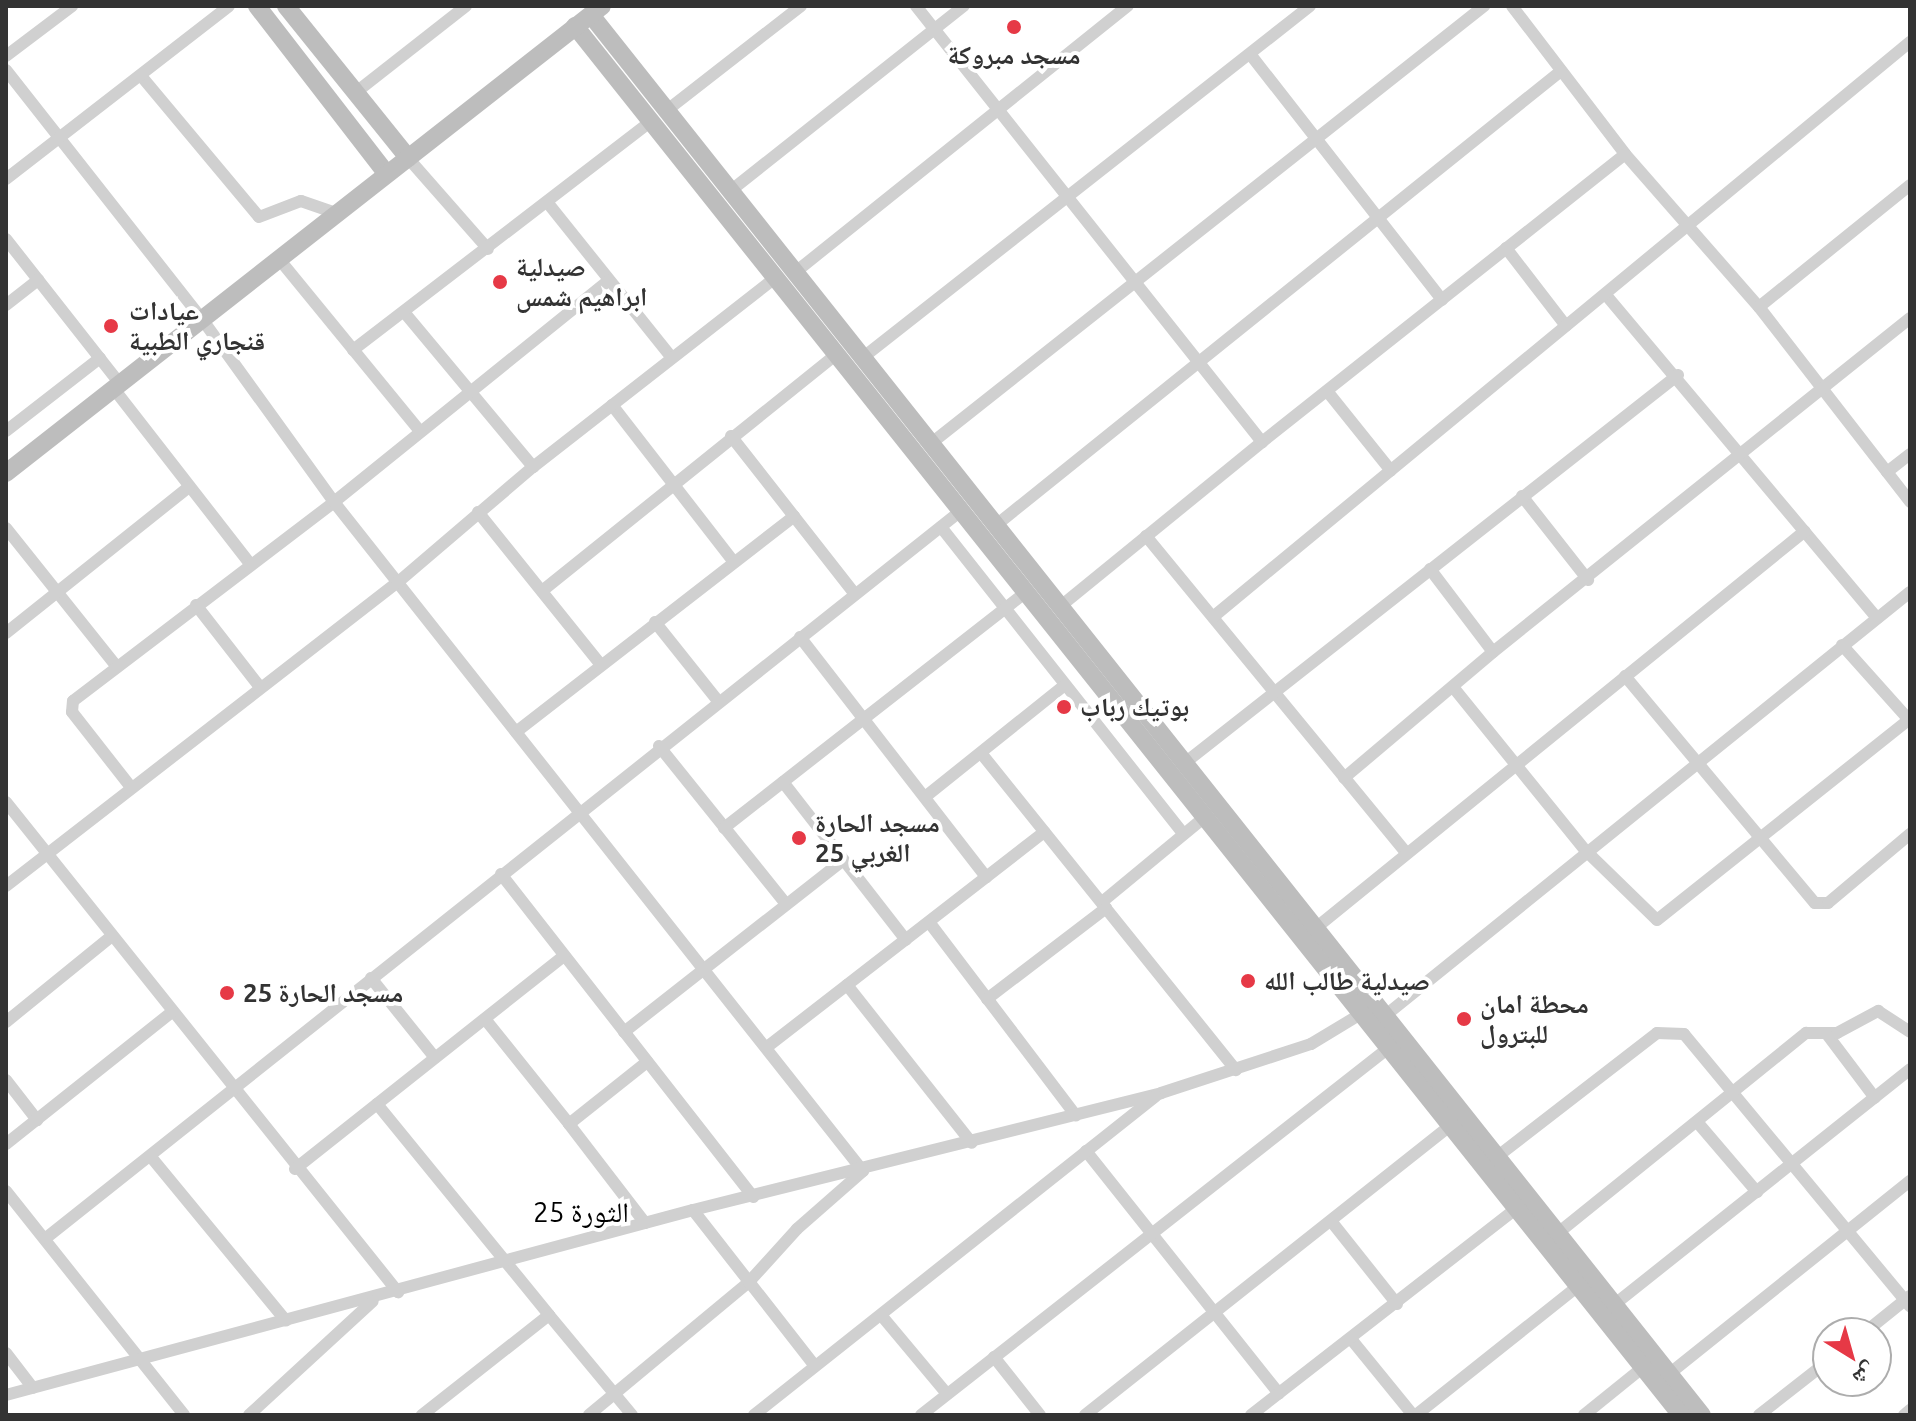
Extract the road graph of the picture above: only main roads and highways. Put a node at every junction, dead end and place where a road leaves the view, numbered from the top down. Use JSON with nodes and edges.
{"nodes":[{"id":1,"x":257,"y":6,"type":"edge"},
{"id":2,"x":296,"y":9,"type":"edge"},
{"id":3,"x":597,"y":10,"type":"edge"},
{"id":4,"x":575,"y":26,"type":"junction"},
{"id":5,"x":658,"y":116,"type":"junction"},
{"id":6,"x":380,"y":125,"type":"junction"},
{"id":7,"x":361,"y":139,"type":"junction"},
{"id":8,"x":408,"y":158,"type":"junction"},
{"id":9,"x":387,"y":174,"type":"junction"},
{"id":10,"x":6,"y":473,"type":"edge"},
{"id":11,"x":1681,"y":1415,"type":"edge"},
{"id":12,"x":1702,"y":1415,"type":"edge"}],
"edges":[{"from":1,"to":7,"type":"main road"},
{"from":2,"to":6,"type":"main road"},
{"from":3,"to":4,"type":"main road"},
{"from":3,"to":5,"type":"main road"},
{"from":4,"to":5,"type":"main road"},
{"from":4,"to":8,"type":"main road"},
{"from":5,"to":11,"type":"main road"},
{"from":5,"to":12,"type":"main road"},
{"from":6,"to":7,"type":"main road"},
{"from":6,"to":8,"type":"main road"},
{"from":7,"to":9,"type":"main road"},
{"from":8,"to":9,"type":"main road"},
{"from":9,"to":10,"type":"main road"}]}
